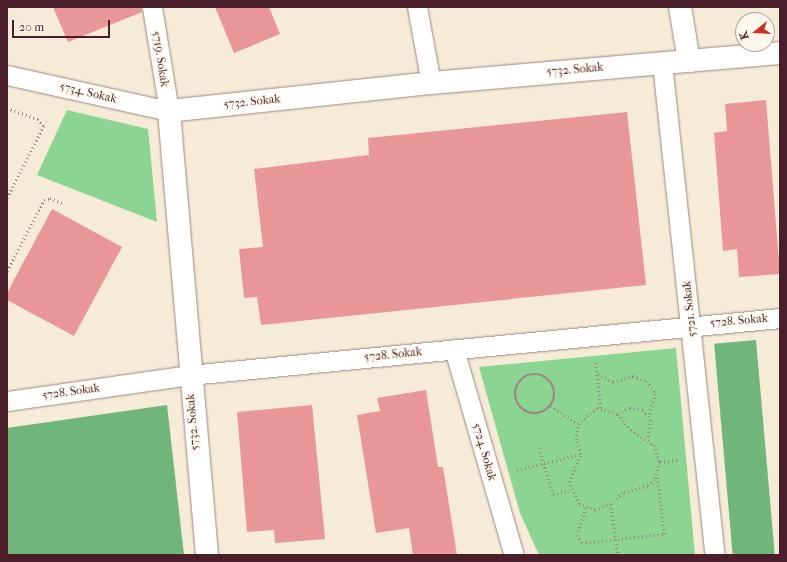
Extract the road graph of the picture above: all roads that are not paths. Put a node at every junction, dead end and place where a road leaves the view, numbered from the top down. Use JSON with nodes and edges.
{"nodes":[{"id":1,"x":152,"y":7,"type":"edge"},
{"id":2,"x":418,"y":7,"type":"edge"},
{"id":3,"x":680,"y":7,"type":"edge"},
{"id":4,"x":780,"y":53,"type":"edge"},
{"id":5,"x":689,"y":61,"type":"junction"},
{"id":6,"x":662,"y":63,"type":"junction"},
{"id":7,"x":7,"y":75,"type":"edge"},
{"id":8,"x":431,"y":83,"type":"junction"},
{"id":9,"x":168,"y":111,"type":"junction"},
{"id":10,"x":780,"y":318,"type":"edge"},
{"id":11,"x":692,"y":326,"type":"junction"},
{"id":12,"x":454,"y":349,"type":"junction"},
{"id":13,"x":189,"y":375,"type":"junction"},
{"id":14,"x":7,"y":401,"type":"edge"},
{"id":15,"x":207,"y":555,"type":"edge"},
{"id":16,"x":514,"y":555,"type":"edge"},
{"id":17,"x":715,"y":555,"type":"edge"}],
"edges":[{"from":1,"to":9,"type":"lane","name":"5719. Sokak"},
{"from":2,"to":8,"type":"lane"},
{"from":3,"to":5,"type":"street"},
{"from":4,"to":5,"type":"street","name":"5732. Sokak"},
{"from":5,"to":6,"type":"street","name":"5732. Sokak"},
{"from":6,"to":8,"type":"street","name":"5732. Sokak"},
{"from":6,"to":11,"type":"lane","name":"5721. Sokak"},
{"from":7,"to":9,"type":"lane","name":"5734. Sokak"},
{"from":8,"to":9,"type":"street","name":"5732. Sokak"},
{"from":9,"to":13,"type":"street","name":"5732. Sokak"},
{"from":10,"to":11,"type":"lane","name":"5728. Sokak"},
{"from":11,"to":12,"type":"lane","name":"5728. Sokak"},
{"from":11,"to":17,"type":"lane","name":"5721. Sokak"},
{"from":12,"to":13,"type":"lane","name":"5728. Sokak"},
{"from":12,"to":16,"type":"lane","name":"5724. Sokak"},
{"from":13,"to":14,"type":"lane","name":"5728. Sokak"},
{"from":13,"to":15,"type":"street","name":"5732. Sokak"}]}
